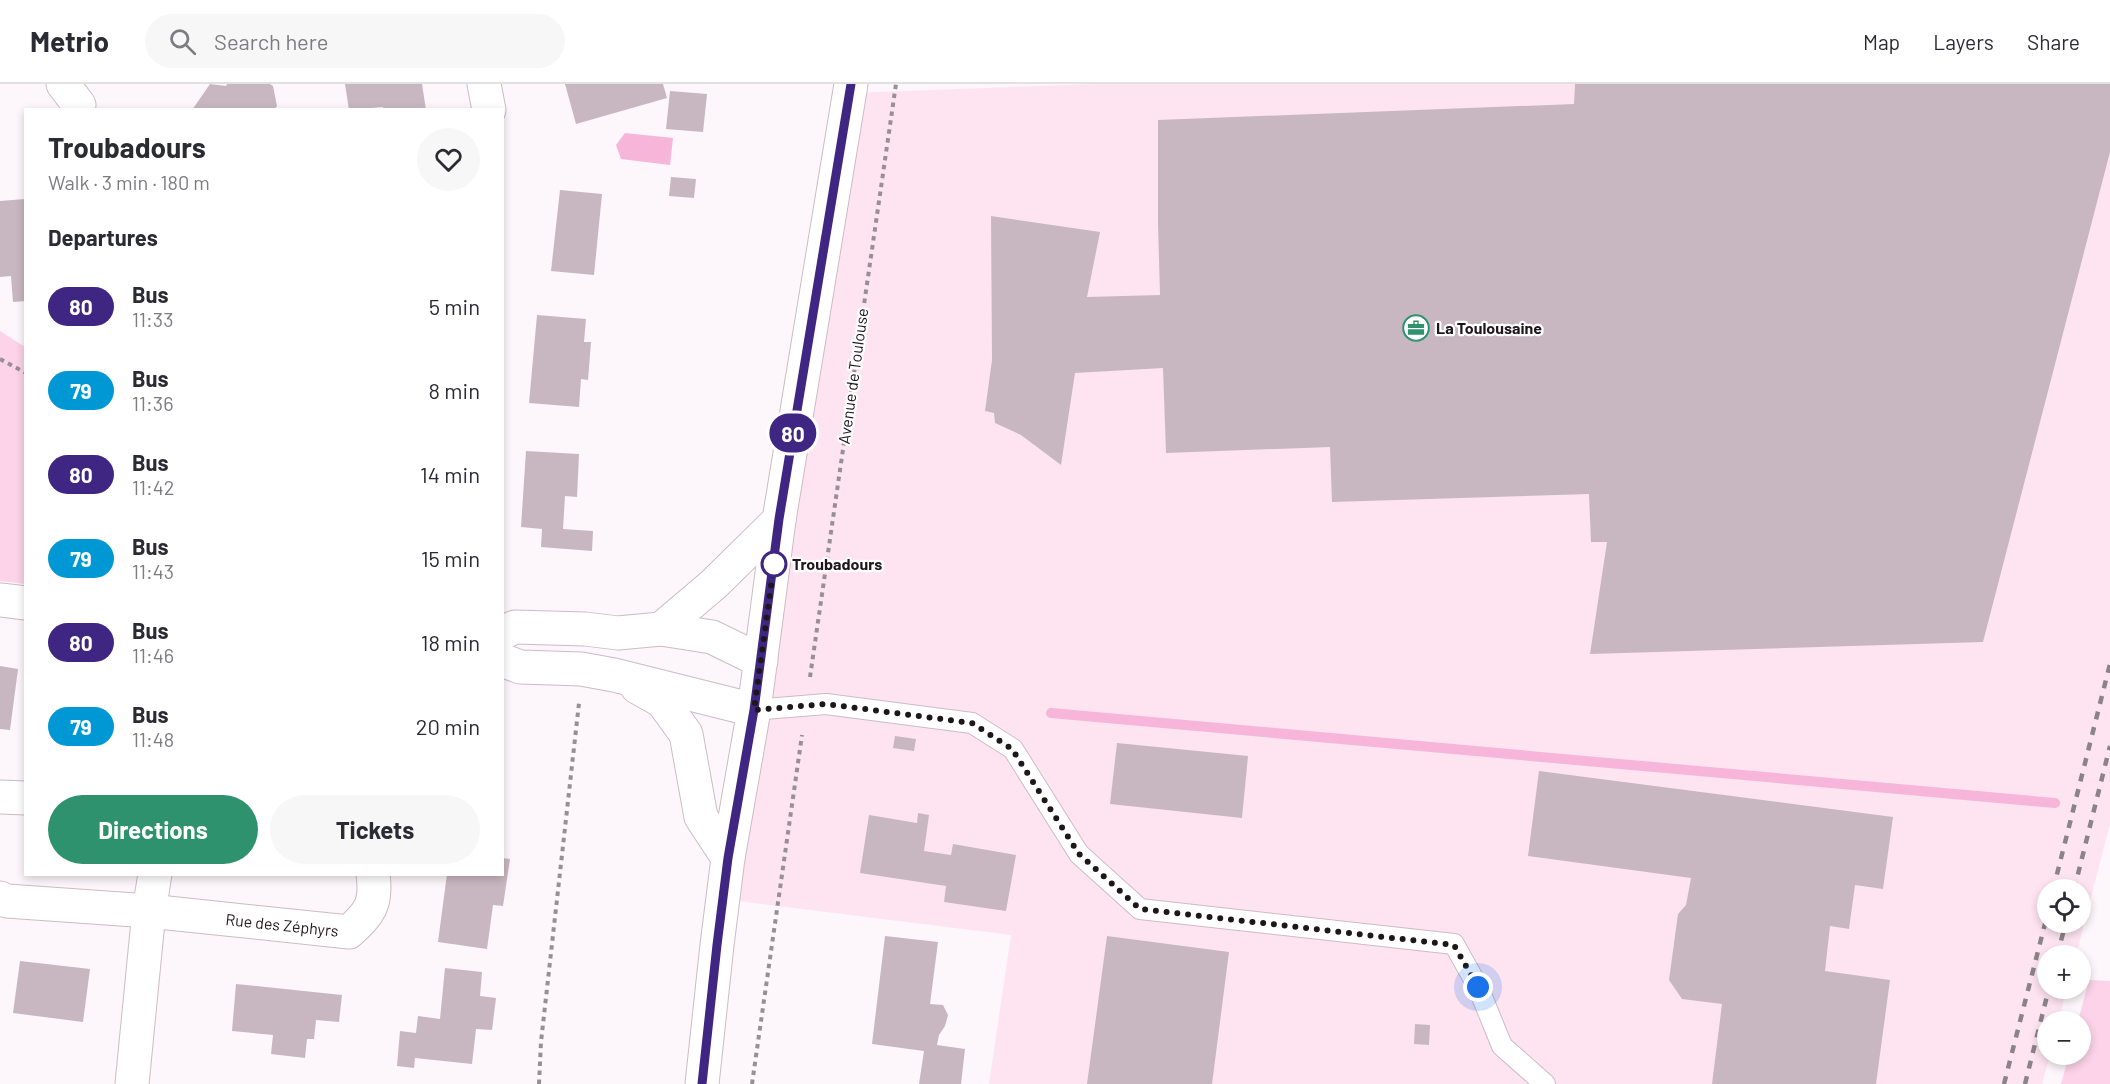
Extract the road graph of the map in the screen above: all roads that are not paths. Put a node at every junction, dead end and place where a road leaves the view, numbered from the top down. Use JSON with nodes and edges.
{"nodes":[{"id":1,"x":484,"y":84,"type":"edge"},
{"id":2,"x":851,"y":84,"type":"edge"},
{"id":3,"x":489,"y":108,"type":"edge"},
{"id":4,"x":779,"y":519,"type":"junction"},
{"id":5,"x":0,"y":600,"type":"edge"},
{"id":6,"x":24,"y":603,"type":"edge"},
{"id":7,"x":661,"y":629,"type":"junction"},
{"id":8,"x":504,"y":632,"type":"edge"},
{"id":9,"x":504,"y":661,"type":"edge"},
{"id":10,"x":761,"y":662,"type":"junction"},
{"id":11,"x":614,"y":675,"type":"junction"},
{"id":12,"x":754,"y":710,"type":"junction"},
{"id":13,"x":0,"y":797,"type":"edge"},
{"id":14,"x":24,"y":798,"type":"edge"},
{"id":15,"x":728,"y":858,"type":"junction"},
{"id":16,"x":155,"y":876,"type":"edge"},
{"id":17,"x":373,"y":876,"type":"edge"},
{"id":18,"x":0,"y":898,"type":"edge"},
{"id":19,"x":148,"y":910,"type":"junction"},
{"id":20,"x":132,"y":1084,"type":"edge"},
{"id":21,"x":702,"y":1084,"type":"edge"},
{"id":22,"x":1545,"y":1084,"type":"edge"}],
"edges":[{"from":1,"to":3,"type":"street"},
{"from":2,"to":4,"type":"street"},
{"from":4,"to":7,"type":"street"},
{"from":4,"to":10,"type":"street"},
{"from":5,"to":6,"type":"street"},
{"from":7,"to":8,"type":"street"},
{"from":7,"to":10,"type":"street"},
{"from":9,"to":11,"type":"street"},
{"from":10,"to":12,"type":"street"},
{"from":11,"to":12,"type":"street"},
{"from":11,"to":15,"type":"street"},
{"from":12,"to":15,"type":"street"},
{"from":12,"to":22,"type":"lane"},
{"from":13,"to":14,"type":"street"},
{"from":15,"to":21,"type":"street"},
{"from":16,"to":19,"type":"street"},
{"from":17,"to":19,"type":"street","name":"Rue des Zéphyrs"},
{"from":18,"to":19,"type":"street","name":"Rue des Zéphyrs"},
{"from":19,"to":20,"type":"street"}]}
